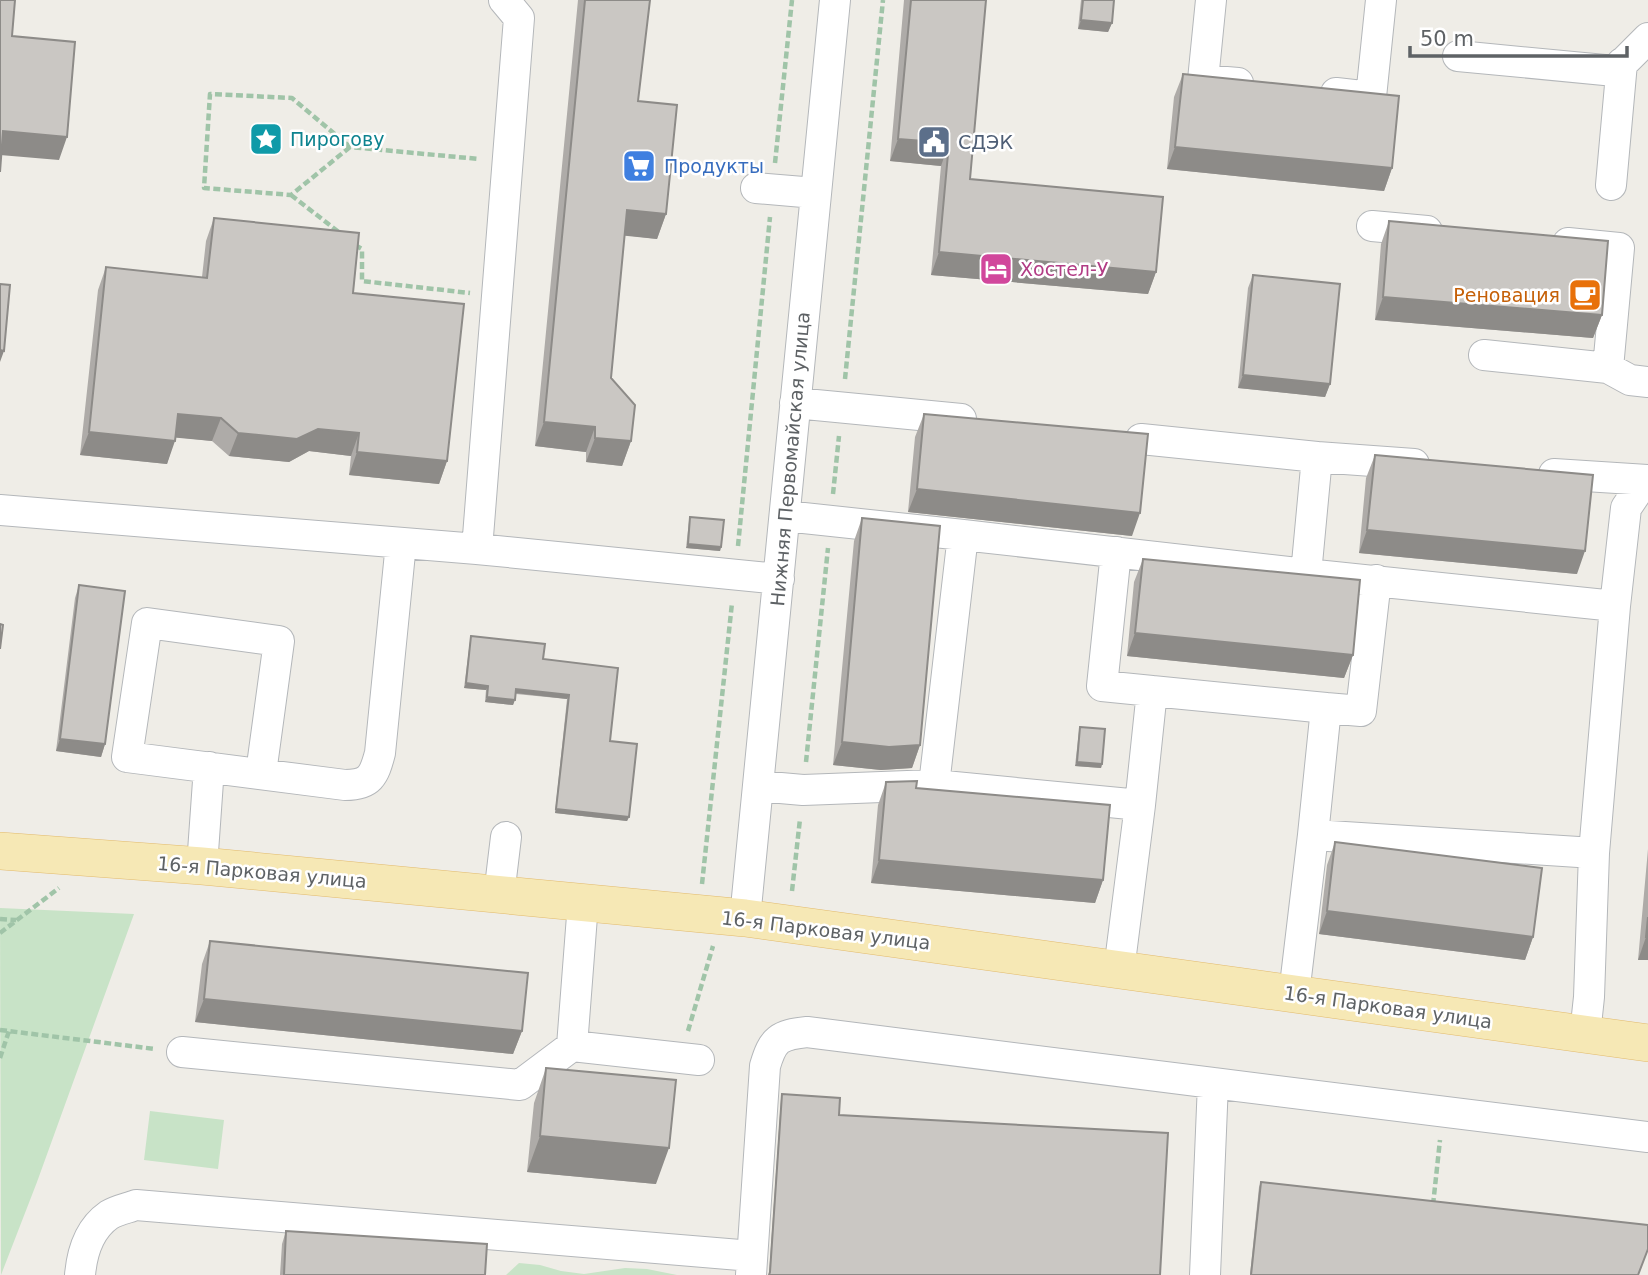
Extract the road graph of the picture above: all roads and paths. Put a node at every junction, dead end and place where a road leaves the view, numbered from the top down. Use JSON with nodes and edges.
{"nodes":[{"id":1,"x":504,"y":0,"type":"edge"},
{"id":2,"x":792,"y":0,"type":"edge"},
{"id":3,"x":835,"y":0,"type":"edge"},
{"id":4,"x":883,"y":0,"type":"edge"},
{"id":5,"x":1211,"y":0,"type":"edge"},
{"id":6,"x":1381,"y":0,"type":"edge"},
{"id":7,"x":1648,"y":38,"type":"edge"},
{"id":8,"x":1458,"y":56,"type":"dead end"},
{"id":9,"x":1622,"y":63,"type":"junction"},
{"id":10,"x":1268,"y":86,"type":"edge"},
{"id":11,"x":1307,"y":90,"type":"edge"},
{"id":12,"x":350,"y":147,"type":"junction"},
{"id":13,"x":508,"y":162,"type":"junction"},
{"id":14,"x":1611,"y":185,"type":"dead end"},
{"id":15,"x":764,"y":188,"type":"junction"},
{"id":16,"x":816,"y":193,"type":"junction"},
{"id":17,"x":290,"y":195,"type":"junction"},
{"id":18,"x":1372,"y":226,"type":"dead end"},
{"id":19,"x":1454,"y":233,"type":"edge"},
{"id":20,"x":341,"y":234,"type":"edge"},
{"id":21,"x":1537,"y":241,"type":"edge"},
{"id":22,"x":352,"y":242,"type":"edge"},
{"id":23,"x":498,"y":296,"type":"junction"},
{"id":24,"x":1484,"y":355,"type":"dead end"},
{"id":25,"x":1608,"y":368,"type":"junction"},
{"id":26,"x":1648,"y":382,"type":"edge"},
{"id":27,"x":794,"y":403,"type":"junction"},
{"id":28,"x":842,"y":408,"type":"junction"},
{"id":29,"x":993,"y":422,"type":"edge"},
{"id":30,"x":1141,"y":439,"type":"edge"},
{"id":31,"x":1317,"y":457,"type":"junction"},
{"id":32,"x":1440,"y":466,"type":"edge"},
{"id":33,"x":1522,"y":471,"type":"edge"},
{"id":34,"x":1647,"y":480,"type":"edge"},
{"id":35,"x":0,"y":510,"type":"edge"},
{"id":36,"x":785,"y":516,"type":"junction"},
{"id":37,"x":831,"y":521,"type":"junction"},
{"id":38,"x":963,"y":535,"type":"junction"},
{"id":39,"x":401,"y":543,"type":"junction"},
{"id":40,"x":477,"y":549,"type":"junction"},
{"id":41,"x":1116,"y":552,"type":"junction"},
{"id":42,"x":1306,"y":574,"type":"junction"},
{"id":43,"x":735,"y":576,"type":"junction"},
{"id":44,"x":779,"y":579,"type":"junction"},
{"id":45,"x":1376,"y":580,"type":"junction"},
{"id":46,"x":1615,"y":606,"type":"junction"},
{"id":47,"x":1152,"y":691,"type":"junction"},
{"id":48,"x":1326,"y":708,"type":"junction"},
{"id":49,"x":209,"y":767,"type":"junction"},
{"id":50,"x":261,"y":773,"type":"junction"},
{"id":51,"x":934,"y":785,"type":"junction"},
{"id":52,"x":758,"y":786,"type":"junction"},
{"id":53,"x":803,"y":790,"type":"junction"},
{"id":54,"x":1139,"y":805,"type":"junction"},
{"id":55,"x":1313,"y":835,"type":"junction"},
{"id":56,"x":506,"y":837,"type":"dead end"},
{"id":57,"x":0,"y":851,"type":"edge"},
{"id":58,"x":1594,"y":853,"type":"junction"},
{"id":59,"x":202,"y":866,"type":"junction"},
{"id":60,"x":68,"y":881,"type":"dead end"},
{"id":61,"x":792,"y":891,"type":"dead end"},
{"id":62,"x":702,"y":892,"type":"dead end"},
{"id":63,"x":499,"y":895,"type":"junction"},
{"id":64,"x":583,"y":903,"type":"junction"},
{"id":65,"x":0,"y":919,"type":"edge"},
{"id":66,"x":17,"y":920,"type":"junction"},
{"id":67,"x":730,"y":928,"type":"junction"},
{"id":68,"x":0,"y":933,"type":"edge"},
{"id":69,"x":1119,"y":970,"type":"junction"},
{"id":70,"x":1294,"y":994,"type":"junction"},
{"id":71,"x":0,"y":1030,"type":"edge"},
{"id":72,"x":9,"y":1031,"type":"junction"},
{"id":73,"x":1585,"y":1034,"type":"junction"},
{"id":74,"x":1648,"y":1043,"type":"edge"},
{"id":75,"x":572,"y":1046,"type":"junction"},
{"id":76,"x":182,"y":1052,"type":"joint"},
{"id":77,"x":0,"y":1058,"type":"edge"},
{"id":78,"x":690,"y":1058,"type":"joint"},
{"id":79,"x":1213,"y":1083,"type":"junction"},
{"id":80,"x":1443,"y":1111,"type":"junction"},
{"id":81,"x":1648,"y":1137,"type":"edge"},
{"id":82,"x":1433,"y":1210,"type":"edge"},
{"id":83,"x":752,"y":1266,"type":"edge"},
{"id":84,"x":80,"y":1275,"type":"edge"},
{"id":85,"x":1205,"y":1275,"type":"edge"}],
"edges":[{"from":1,"to":13,"type":"street"},
{"from":2,"to":15,"type":"path"},
{"from":3,"to":16,"type":"street","name":"Нижняя Первомайская улица"},
{"from":4,"to":28,"type":"path"},
{"from":5,"to":10,"type":"street"},
{"from":6,"to":11,"type":"street"},
{"from":7,"to":9,"type":"street"},
{"from":8,"to":9,"type":"street"},
{"from":9,"to":14,"type":"street"},
{"from":12,"to":13,"type":"path"},
{"from":12,"to":17,"type":"path"},
{"from":12,"to":17,"type":"path"},
{"from":13,"to":23,"type":"street"},
{"from":15,"to":16,"type":"street"},
{"from":15,"to":43,"type":"path"},
{"from":16,"to":27,"type":"street","name":"Нижняя Первомайская улица"},
{"from":17,"to":20,"type":"path"},
{"from":18,"to":19,"type":"street"},
{"from":21,"to":25,"type":"street"},
{"from":22,"to":23,"type":"path"},
{"from":23,"to":40,"type":"street"},
{"from":24,"to":25,"type":"street"},
{"from":25,"to":26,"type":"street"},
{"from":27,"to":28,"type":"street"},
{"from":27,"to":36,"type":"street","name":"Нижняя Первомайская улица"},
{"from":28,"to":29,"type":"street"},
{"from":28,"to":37,"type":"path"},
{"from":30,"to":31,"type":"street"},
{"from":31,"to":32,"type":"street"},
{"from":31,"to":42,"type":"street"},
{"from":33,"to":34,"type":"street"},
{"from":34,"to":46,"type":"street"},
{"from":35,"to":39,"type":"street"},
{"from":36,"to":37,"type":"street"},
{"from":36,"to":44,"type":"street","name":"Нижняя Первомайская улица"},
{"from":37,"to":38,"type":"street"},
{"from":37,"to":53,"type":"path"},
{"from":38,"to":41,"type":"street"},
{"from":38,"to":51,"type":"street"},
{"from":39,"to":40,"type":"street"},
{"from":39,"to":50,"type":"street"},
{"from":40,"to":43,"type":"street"},
{"from":41,"to":42,"type":"street"},
{"from":41,"to":47,"type":"street"},
{"from":42,"to":45,"type":"street"},
{"from":43,"to":44,"type":"street"},
{"from":43,"to":62,"type":"path"},
{"from":44,"to":52,"type":"street","name":"Нижняя Первомайская улица"},
{"from":45,"to":46,"type":"street"},
{"from":45,"to":48,"type":"street"},
{"from":46,"to":58,"type":"street"},
{"from":47,"to":48,"type":"street"},
{"from":47,"to":54,"type":"street"},
{"from":48,"to":55,"type":"street"},
{"from":49,"to":50,"type":"street"},
{"from":49,"to":50,"type":"street"},
{"from":49,"to":59,"type":"street"},
{"from":51,"to":53,"type":"street"},
{"from":51,"to":54,"type":"street"},
{"from":52,"to":53,"type":"street"},
{"from":52,"to":67,"type":"street","name":"Нижняя Первомайская улица"},
{"from":53,"to":61,"type":"path"},
{"from":54,"to":69,"type":"street"},
{"from":55,"to":58,"type":"street"},
{"from":55,"to":70,"type":"street"},
{"from":56,"to":63,"type":"street"},
{"from":57,"to":59,"type":"main road","name":"16-я Парковая улица"},
{"from":58,"to":73,"type":"street"},
{"from":59,"to":63,"type":"main road","name":"16-я Парковая улица"},
{"from":60,"to":66,"type":"path"},
{"from":63,"to":64,"type":"main road","name":"16-я Парковая улица"},
{"from":64,"to":67,"type":"main road","name":"16-я Парковая улица"},
{"from":64,"to":75,"type":"street"},
{"from":65,"to":66,"type":"path"},
{"from":66,"to":68,"type":"path"},
{"from":67,"to":69,"type":"main road","name":"16-я Парковая улица"},
{"from":67,"to":78,"type":"path"},
{"from":69,"to":70,"type":"main road","name":"16-я Парковая улица"},
{"from":70,"to":73,"type":"main road","name":"16-я Парковая улица"},
{"from":71,"to":72,"type":"path"},
{"from":72,"to":76,"type":"path"},
{"from":72,"to":77,"type":"path"},
{"from":73,"to":74,"type":"main road","name":"16-я Парковая улица"},
{"from":75,"to":76,"type":"street"},
{"from":75,"to":78,"type":"street"},
{"from":79,"to":80,"type":"street"},
{"from":79,"to":83,"type":"street"},
{"from":79,"to":85,"type":"street"},
{"from":80,"to":81,"type":"street"},
{"from":80,"to":82,"type":"path"},
{"from":83,"to":84,"type":"street"}]}
